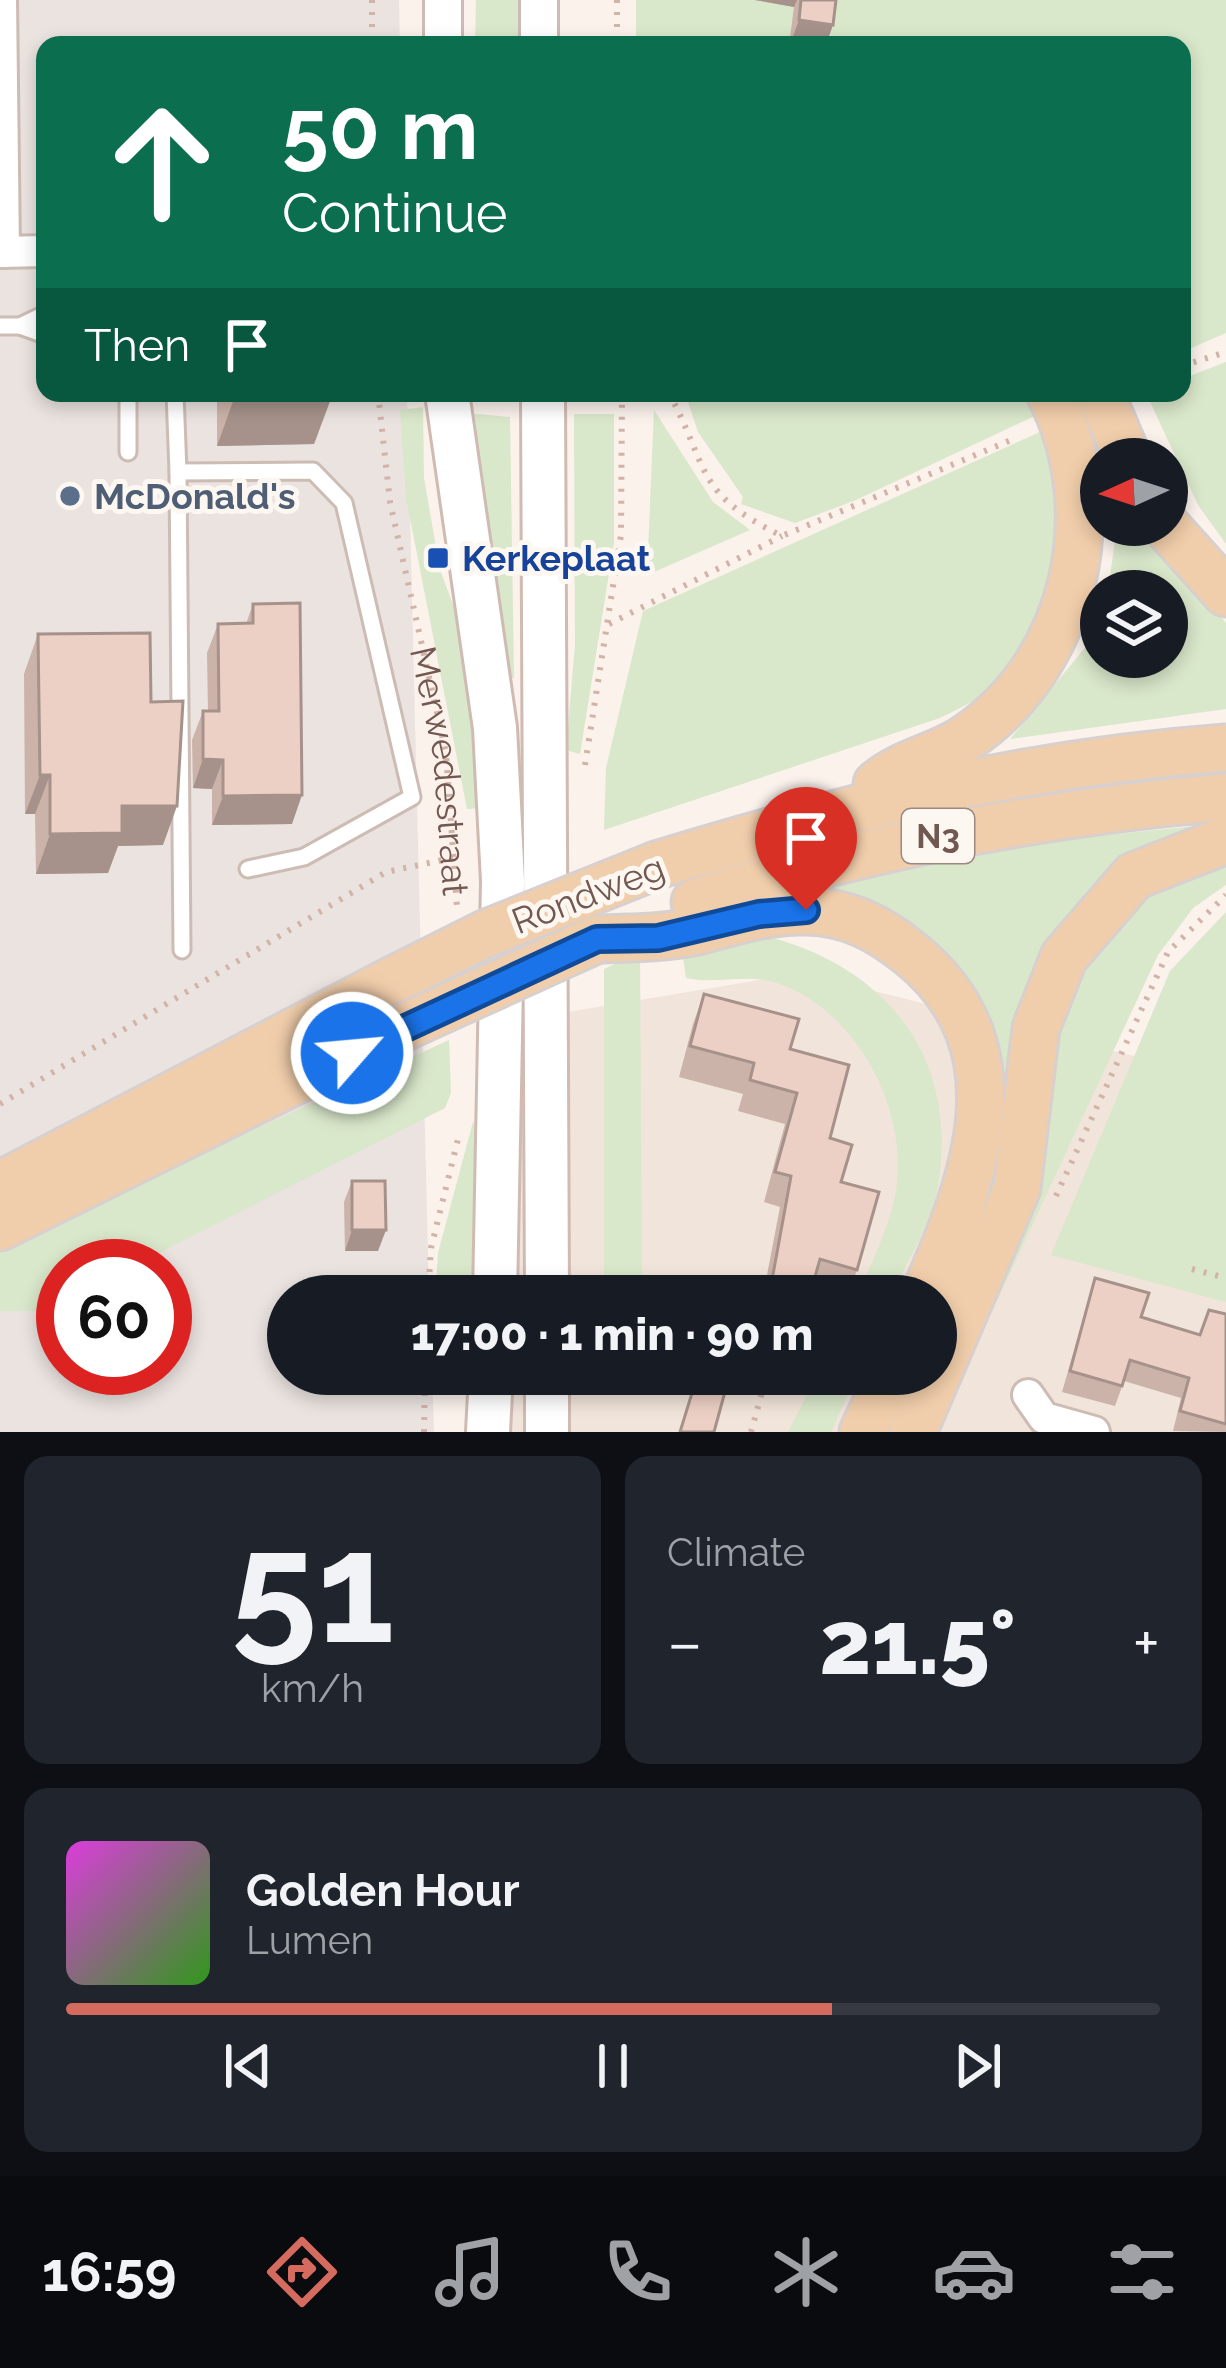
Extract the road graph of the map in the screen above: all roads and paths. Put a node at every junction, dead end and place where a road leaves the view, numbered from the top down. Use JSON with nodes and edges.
{"nodes":[{"id":1,"x":1,"y":0,"type":"edge"},
{"id":2,"x":372,"y":0,"type":"edge"},
{"id":3,"x":443,"y":0,"type":"edge"},
{"id":4,"x":539,"y":0,"type":"edge"},
{"id":5,"x":617,"y":0,"type":"edge"},
{"id":6,"x":372,"y":36,"type":"edge"},
{"id":7,"x":442,"y":36,"type":"edge"},
{"id":8,"x":539,"y":36,"type":"edge"},
{"id":9,"x":617,"y":36,"type":"edge"},
{"id":10,"x":36,"y":251,"type":"edge"},
{"id":11,"x":2,"y":252,"type":"edge"},
{"id":12,"x":36,"y":318,"type":"edge"},
{"id":13,"x":0,"y":326,"type":"edge"},
{"id":14,"x":20,"y":326,"type":"junction"},
{"id":15,"x":36,"y":332,"type":"edge"},
{"id":16,"x":1226,"y":352,"type":"edge"},
{"id":17,"x":1191,"y":363,"type":"edge"},
{"id":18,"x":128,"y":402,"type":"edge"},
{"id":19,"x":176,"y":402,"type":"edge"},
{"id":20,"x":380,"y":402,"type":"edge"},
{"id":21,"x":448,"y":402,"type":"edge"},
{"id":22,"x":542,"y":402,"type":"edge"},
{"id":23,"x":622,"y":402,"type":"edge"},
{"id":24,"x":673,"y":402,"type":"edge"},
{"id":25,"x":1055,"y":402,"type":"edge"},
{"id":26,"x":1104,"y":402,"type":"edge"},
{"id":27,"x":1016,"y":437,"type":"dead end"},
{"id":28,"x":1119,"y":438,"type":"edge"},
{"id":29,"x":128,"y":452,"type":"dead end"},
{"id":30,"x":178,"y":472,"type":"junction"},
{"id":31,"x":782,"y":536,"type":"junction"},
{"id":32,"x":1184,"y":546,"type":"edge"},
{"id":33,"x":1226,"y":593,"type":"edge"},
{"id":34,"x":1226,"y":748,"type":"edge"},
{"id":35,"x":1226,"y":797,"type":"edge"},
{"id":36,"x":847,"y":809,"type":"junction"},
{"id":37,"x":1226,"y":840,"type":"edge"},
{"id":38,"x":457,"y":857,"type":"junction"},
{"id":39,"x":248,"y":869,"type":"dead end"},
{"id":40,"x":1226,"y":895,"type":"edge"},
{"id":41,"x":457,"y":910,"type":"dead end"},
{"id":42,"x":658,"y":926,"type":"junction"},
{"id":43,"x":182,"y":950,"type":"dead end"},
{"id":44,"x":0,"y":1104,"type":"edge"},
{"id":45,"x":460,"y":1130,"type":"dead end"},
{"id":46,"x":0,"y":1185,"type":"edge"},
{"id":47,"x":1049,"y":1214,"type":"dead end"},
{"id":48,"x":0,"y":1227,"type":"edge"},
{"id":49,"x":1192,"y":1269,"type":"dead end"},
{"id":50,"x":429,"y":1275,"type":"edge"},
{"id":51,"x":495,"y":1275,"type":"edge"},
{"id":52,"x":547,"y":1275,"type":"edge"},
{"id":53,"x":933,"y":1275,"type":"edge"},
{"id":54,"x":1226,"y":1278,"type":"edge"},
{"id":55,"x":425,"y":1395,"type":"edge"},
{"id":56,"x":489,"y":1395,"type":"edge"},
{"id":57,"x":547,"y":1395,"type":"edge"},
{"id":58,"x":761,"y":1395,"type":"edge"},
{"id":59,"x":880,"y":1395,"type":"edge"},
{"id":60,"x":1028,"y":1395,"type":"dead end"},
{"id":61,"x":424,"y":1432,"type":"edge"},
{"id":62,"x":488,"y":1432,"type":"edge"},
{"id":63,"x":547,"y":1432,"type":"edge"},
{"id":64,"x":751,"y":1432,"type":"edge"},
{"id":65,"x":863,"y":1432,"type":"edge"},
{"id":66,"x":913,"y":1432,"type":"edge"},
{"id":67,"x":1094,"y":1432,"type":"edge"}],
"edges":[{"from":1,"to":11,"type":"street"},
{"from":2,"to":6,"type":"path"},
{"from":3,"to":7,"type":"street"},
{"from":4,"to":8,"type":"street"},
{"from":5,"to":9,"type":"path"},
{"from":10,"to":11,"type":"street"},
{"from":12,"to":14,"type":"lane"},
{"from":13,"to":14,"type":"lane"},
{"from":14,"to":15,"type":"lane"},
{"from":16,"to":17,"type":"path"},
{"from":18,"to":29,"type":"lane"},
{"from":19,"to":30,"type":"lane"},
{"from":20,"to":38,"type":"path","name":"Merwedestraat"},
{"from":21,"to":51,"type":"main road","name":"Merwedestraat"},
{"from":22,"to":52,"type":"main road"},
{"from":23,"to":31,"type":"path"},
{"from":24,"to":31,"type":"path"},
{"from":25,"to":36,"type":"main road","number":"N3"},
{"from":26,"to":28,"type":"main road"},
{"from":27,"to":31,"type":"path"},
{"from":30,"to":39,"type":"lane"},
{"from":30,"to":43,"type":"lane"},
{"from":32,"to":33,"type":"main road"},
{"from":34,"to":36,"type":"main road","name":"Rondweg","number":"N3"},
{"from":35,"to":42,"type":"main road","name":"Rondweg","number":"N3"},
{"from":36,"to":46,"type":"main road","name":"Rondweg","number":"N3","bridge":true},
{"from":37,"to":66,"type":"main road"},
{"from":38,"to":41,"type":"path","name":"Merwedestraat"},
{"from":38,"to":44,"type":"path"},
{"from":40,"to":47,"type":"path"},
{"from":42,"to":48,"type":"main road","name":"Rondweg","number":"N3","bridge":true},
{"from":42,"to":53,"type":"main road","number":"N3"},
{"from":45,"to":50,"type":"path"},
{"from":49,"to":54,"type":"path"},
{"from":55,"to":61,"type":"path"},
{"from":56,"to":62,"type":"main road"},
{"from":57,"to":63,"type":"main road"},
{"from":58,"to":64,"type":"path"},
{"from":59,"to":65,"type":"main road"},
{"from":60,"to":67,"type":"street"}]}
